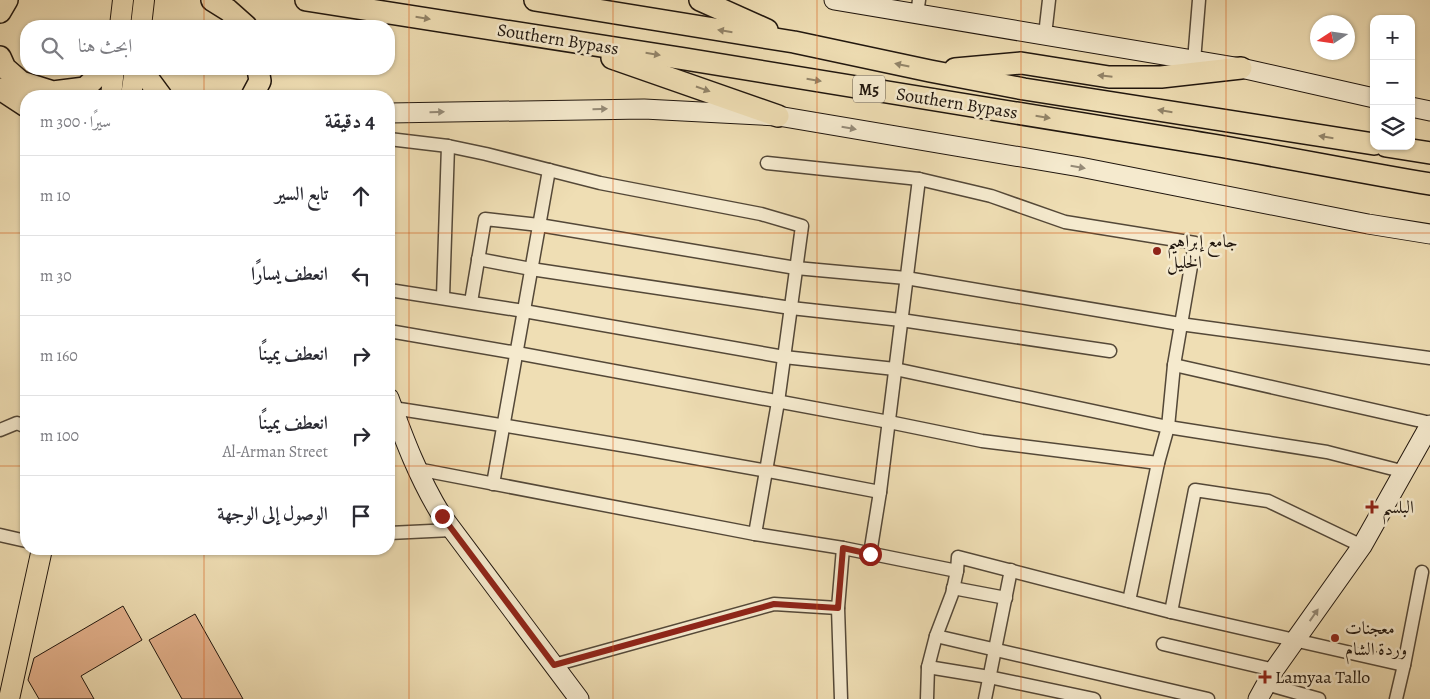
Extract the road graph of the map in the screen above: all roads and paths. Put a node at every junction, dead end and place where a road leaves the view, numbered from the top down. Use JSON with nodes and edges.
{"nodes":[{"id":1,"x":8,"y":0,"type":"edge"},
{"id":2,"x":123,"y":0,"type":"edge"},
{"id":3,"x":144,"y":0,"type":"edge"},
{"id":4,"x":212,"y":0,"type":"edge"},
{"id":5,"x":306,"y":0,"type":"edge"},
{"id":6,"x":535,"y":0,"type":"edge"},
{"id":7,"x":700,"y":0,"type":"edge"},
{"id":8,"x":834,"y":0,"type":"edge"},
{"id":9,"x":1049,"y":0,"type":"edge"},
{"id":10,"x":1199,"y":0,"type":"edge"},
{"id":11,"x":878,"y":4,"type":"edge"},
{"id":12,"x":918,"y":7,"type":"edge"},
{"id":13,"x":0,"y":12,"type":"edge"},
{"id":14,"x":121,"y":20,"type":"edge"},
{"id":15,"x":142,"y":20,"type":"edge"},
{"id":16,"x":239,"y":20,"type":"edge"},
{"id":17,"x":1045,"y":35,"type":"junction"},
{"id":18,"x":575,"y":42,"type":"junction"},
{"id":19,"x":794,"y":42,"type":"junction"},
{"id":20,"x":0,"y":57,"type":"edge"},
{"id":21,"x":1194,"y":60,"type":"junction"},
{"id":22,"x":1241,"y":68,"type":"junction"},
{"id":23,"x":930,"y":71,"type":"junction"},
{"id":24,"x":99,"y":75,"type":"edge"},
{"id":25,"x":113,"y":75,"type":"edge"},
{"id":26,"x":134,"y":75,"type":"edge"},
{"id":27,"x":147,"y":75,"type":"edge"},
{"id":28,"x":259,"y":75,"type":"edge"},
{"id":29,"x":0,"y":88,"type":"edge"},
{"id":30,"x":47,"y":90,"type":"edge"},
{"id":31,"x":70,"y":90,"type":"edge"},
{"id":32,"x":112,"y":90,"type":"edge"},
{"id":33,"x":132,"y":90,"type":"edge"},
{"id":34,"x":157,"y":90,"type":"edge"},
{"id":35,"x":255,"y":90,"type":"edge"},
{"id":36,"x":1370,"y":97,"type":"edge"},
{"id":37,"x":20,"y":102,"type":"edge"},
{"id":38,"x":1415,"y":108,"type":"edge"},
{"id":39,"x":1430,"y":111,"type":"edge"},
{"id":40,"x":395,"y":113,"type":"edge"},
{"id":41,"x":778,"y":116,"type":"junction"},
{"id":42,"x":395,"y":140,"type":"edge"},
{"id":43,"x":1370,"y":143,"type":"edge"},
{"id":44,"x":448,"y":146,"type":"junction"},
{"id":45,"x":1411,"y":150,"type":"edge"},
{"id":46,"x":1430,"y":153,"type":"edge"},
{"id":47,"x":767,"y":163,"type":"dead end"},
{"id":48,"x":549,"y":170,"type":"junction"},
{"id":49,"x":918,"y":179,"type":"junction"},
{"id":50,"x":1430,"y":184,"type":"edge"},
{"id":51,"x":1368,"y":224,"type":"junction"},
{"id":52,"x":539,"y":225,"type":"junction"},
{"id":53,"x":1430,"y":234,"type":"edge"},
{"id":54,"x":1430,"y":243,"type":"edge"},
{"id":55,"x":478,"y":259,"type":"junction"},
{"id":56,"x":796,"y":268,"type":"junction"},
{"id":57,"x":531,"y":269,"type":"junction"},
{"id":58,"x":906,"y":278,"type":"junction"},
{"id":59,"x":395,"y":291,"type":"edge"},
{"id":60,"x":443,"y":297,"type":"junction"},
{"id":61,"x":471,"y":302,"type":"junction"},
{"id":62,"x":791,"y":308,"type":"junction"},
{"id":63,"x":524,"y":311,"type":"junction"},
{"id":64,"x":901,"y":320,"type":"junction"},
{"id":65,"x":1180,"y":324,"type":"junction"},
{"id":66,"x":395,"y":332,"type":"edge"},
{"id":67,"x":1110,"y":351,"type":"dead end"},
{"id":68,"x":517,"y":353,"type":"junction"},
{"id":69,"x":784,"y":358,"type":"junction"},
{"id":70,"x":1430,"y":358,"type":"edge"},
{"id":71,"x":1174,"y":365,"type":"junction"},
{"id":72,"x":895,"y":369,"type":"junction"},
{"id":73,"x":778,"y":402,"type":"junction"},
{"id":74,"x":395,"y":404,"type":"edge"},
{"id":75,"x":395,"y":414,"type":"edge"},
{"id":76,"x":889,"y":422,"type":"junction"},
{"id":77,"x":20,"y":424,"type":"edge"},
{"id":78,"x":1430,"y":424,"type":"edge"},
{"id":79,"x":504,"y":425,"type":"junction"},
{"id":80,"x":1168,"y":427,"type":"junction"},
{"id":81,"x":0,"y":430,"type":"edge"},
{"id":82,"x":1158,"y":463,"type":"junction"},
{"id":83,"x":416,"y":469,"type":"junction"},
{"id":84,"x":767,"y":470,"type":"junction"},
{"id":85,"x":1405,"y":472,"type":"junction"},
{"id":86,"x":493,"y":484,"type":"junction"},
{"id":87,"x":880,"y":492,"type":"junction"},
{"id":88,"x":452,"y":530,"type":"junction"},
{"id":89,"x":395,"y":533,"type":"edge"},
{"id":90,"x":755,"y":534,"type":"junction"},
{"id":91,"x":0,"y":535,"type":"edge"},
{"id":92,"x":20,"y":540,"type":"edge"},
{"id":93,"x":1362,"y":546,"type":"junction"},
{"id":94,"x":843,"y":548,"type":"junction"},
{"id":95,"x":870,"y":554,"type":"junction"},
{"id":96,"x":32,"y":555,"type":"edge"},
{"id":97,"x":41,"y":555,"type":"edge"},
{"id":98,"x":1011,"y":570,"type":"junction"},
{"id":99,"x":957,"y":571,"type":"junction"},
{"id":100,"x":1422,"y":572,"type":"dead end"},
{"id":101,"x":953,"y":588,"type":"junction"},
{"id":102,"x":1006,"y":598,"type":"junction"},
{"id":103,"x":1129,"y":601,"type":"junction"},
{"id":104,"x":838,"y":608,"type":"junction"},
{"id":105,"x":1171,"y":612,"type":"junction"},
{"id":106,"x":936,"y":636,"type":"junction"},
{"id":107,"x":1295,"y":641,"type":"junction"},
{"id":108,"x":1163,"y":644,"type":"dead end"},
{"id":109,"x":995,"y":651,"type":"junction"},
{"id":110,"x":554,"y":665,"type":"junction"},
{"id":111,"x":1404,"y":665,"type":"junction"},
{"id":112,"x":928,"y":667,"type":"junction"},
{"id":113,"x":989,"y":677,"type":"junction"},
{"id":114,"x":1266,"y":684,"type":"edge"},
{"id":115,"x":0,"y":693,"type":"edge"},
{"id":116,"x":10,"y":699,"type":"edge"},
{"id":117,"x":579,"y":699,"type":"edge"},
{"id":118,"x":841,"y":699,"type":"edge"},
{"id":119,"x":927,"y":699,"type":"edge"},
{"id":120,"x":985,"y":699,"type":"edge"},
{"id":121,"x":1094,"y":699,"type":"edge"},
{"id":122,"x":1208,"y":699,"type":"edge"},
{"id":123,"x":1319,"y":699,"type":"edge"},
{"id":124,"x":1396,"y":699,"type":"edge"}],
"edges":[{"from":1,"to":13,"type":"highway"},
{"from":2,"to":14,"type":"main road"},
{"from":3,"to":15,"type":"main road"},
{"from":4,"to":16,"type":"highway"},
{"from":5,"to":18,"type":"highway","name":"Southern Bypass","number":"M5","one_way":true},
{"from":19,"to":6,"type":"highway","name":"Southern Bypass","number":"M5","one_way":true},
{"from":7,"to":19,"type":"highway"},
{"from":8,"to":11,"type":"main road"},
{"from":9,"to":17,"type":"street"},
{"from":10,"to":21,"type":"street"},
{"from":11,"to":12,"type":"main road"},
{"from":12,"to":17,"type":"main road"},
{"from":17,"to":21,"type":"main road"},
{"from":18,"to":41,"type":"highway","one_way":true},
{"from":18,"to":50,"type":"highway","name":"Southern Bypass","number":"M5","one_way":true},
{"from":23,"to":19,"type":"highway","name":"Southern Bypass","number":"M5","one_way":true},
{"from":20,"to":30,"type":"highway"},
{"from":21,"to":22,"type":"main road"},
{"from":22,"to":23,"type":"highway","one_way":true},
{"from":22,"to":36,"type":"main road"},
{"from":43,"to":23,"type":"highway","name":"Southern Bypass","number":"M5","one_way":true},
{"from":24,"to":31,"type":"highway"},
{"from":25,"to":32,"type":"main road"},
{"from":26,"to":33,"type":"main road"},
{"from":27,"to":34,"type":"highway"},
{"from":28,"to":35,"type":"highway"},
{"from":29,"to":37,"type":"highway"},
{"from":38,"to":39,"type":"main road"},
{"from":40,"to":41,"type":"main road","one_way":true},
{"from":41,"to":51,"type":"main road","one_way":true},
{"from":42,"to":44,"type":"street"},
{"from":44,"to":48,"type":"street"},
{"from":44,"to":60,"type":"street"},
{"from":45,"to":46,"type":"highway"},
{"from":47,"to":49,"type":"street"},
{"from":48,"to":52,"type":"street"},
{"from":48,"to":56,"type":"street"},
{"from":49,"to":58,"type":"street"},
{"from":49,"to":65,"type":"street"},
{"from":51,"to":53,"type":"main road"},
{"from":51,"to":54,"type":"main road"},
{"from":52,"to":55,"type":"street"},
{"from":52,"to":56,"type":"street"},
{"from":52,"to":57,"type":"street"},
{"from":55,"to":57,"type":"street"},
{"from":55,"to":61,"type":"street"},
{"from":56,"to":58,"type":"street"},
{"from":56,"to":62,"type":"street"},
{"from":57,"to":62,"type":"street"},
{"from":57,"to":63,"type":"street"},
{"from":58,"to":64,"type":"street"},
{"from":58,"to":65,"type":"street"},
{"from":59,"to":60,"type":"street"},
{"from":60,"to":61,"type":"street"},
{"from":61,"to":63,"type":"street"},
{"from":62,"to":64,"type":"street"},
{"from":62,"to":69,"type":"street"},
{"from":63,"to":68,"type":"street"},
{"from":63,"to":69,"type":"street"},
{"from":64,"to":67,"type":"street"},
{"from":64,"to":72,"type":"street"},
{"from":65,"to":70,"type":"street"},
{"from":65,"to":71,"type":"street"},
{"from":66,"to":68,"type":"street"},
{"from":68,"to":73,"type":"street"},
{"from":68,"to":79,"type":"street"},
{"from":69,"to":72,"type":"street"},
{"from":69,"to":73,"type":"street"},
{"from":71,"to":78,"type":"street"},
{"from":71,"to":80,"type":"street"},
{"from":72,"to":76,"type":"street"},
{"from":72,"to":80,"type":"street"},
{"from":73,"to":76,"type":"street"},
{"from":73,"to":84,"type":"street"},
{"from":74,"to":79,"type":"street"},
{"from":75,"to":83,"type":"main road"},
{"from":76,"to":82,"type":"street"},
{"from":76,"to":87,"type":"street"},
{"from":77,"to":81,"type":"street"},
{"from":78,"to":85,"type":"main road"},
{"from":79,"to":84,"type":"street"},
{"from":79,"to":86,"type":"street"},
{"from":80,"to":82,"type":"street"},
{"from":80,"to":85,"type":"street"},
{"from":82,"to":103,"type":"street"},
{"from":83,"to":86,"type":"street"},
{"from":83,"to":88,"type":"main road"},
{"from":84,"to":87,"type":"street"},
{"from":84,"to":90,"type":"street"},
{"from":85,"to":93,"type":"main road"},
{"from":86,"to":90,"type":"street"},
{"from":87,"to":95,"type":"street"},
{"from":88,"to":89,"type":"street"},
{"from":88,"to":110,"type":"main road"},
{"from":90,"to":94,"type":"street"},
{"from":91,"to":92,"type":"street"},
{"from":93,"to":105,"type":"street"},
{"from":107,"to":93,"type":"main road","one_way":true},
{"from":94,"to":95,"type":"street"},
{"from":94,"to":104,"type":"street"},
{"from":95,"to":99,"type":"street"},
{"from":96,"to":115,"type":"main road"},
{"from":97,"to":116,"type":"main road"},
{"from":98,"to":99,"type":"street"},
{"from":98,"to":102,"type":"street"},
{"from":98,"to":103,"type":"street"},
{"from":99,"to":101,"type":"street"},
{"from":100,"to":111,"type":"street"},
{"from":101,"to":102,"type":"street"},
{"from":101,"to":106,"type":"street"},
{"from":102,"to":109,"type":"street"},
{"from":103,"to":105,"type":"street"},
{"from":104,"to":110,"type":"street"},
{"from":104,"to":118,"type":"street"},
{"from":105,"to":107,"type":"street"},
{"from":106,"to":109,"type":"street"},
{"from":106,"to":112,"type":"street"},
{"from":107,"to":111,"type":"street"},
{"from":107,"to":114,"type":"main road"},
{"from":108,"to":114,"type":"street"},
{"from":109,"to":113,"type":"street"},
{"from":109,"to":122,"type":"street"},
{"from":110,"to":117,"type":"main road"},
{"from":111,"to":124,"type":"street"},
{"from":112,"to":113,"type":"street"},
{"from":112,"to":119,"type":"street"},
{"from":113,"to":120,"type":"street"},
{"from":113,"to":121,"type":"street"},
{"from":114,"to":123,"type":"street"}]}
